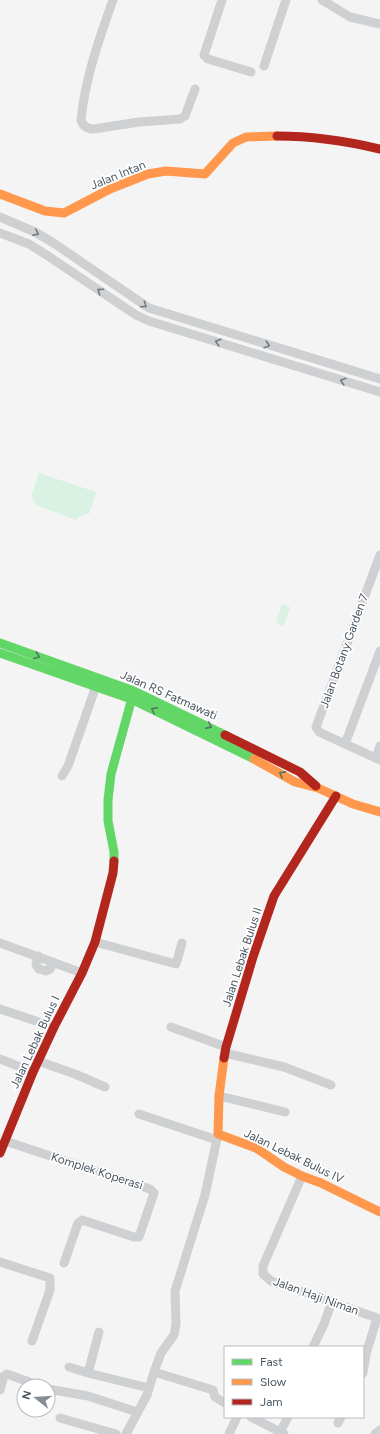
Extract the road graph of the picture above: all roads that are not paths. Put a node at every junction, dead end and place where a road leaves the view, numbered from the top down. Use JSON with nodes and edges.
{"nodes":[{"id":1,"x":112,"y":0,"type":"edge"},
{"id":2,"x":222,"y":0,"type":"edge"},
{"id":3,"x":286,"y":0,"type":"edge"},
{"id":4,"x":322,"y":0,"type":"edge"},
{"id":5,"x":380,"y":24,"type":"edge"},
{"id":6,"x":264,"y":66,"type":"dead end"},
{"id":7,"x":251,"y":72,"type":"dead end"},
{"id":8,"x":195,"y":89,"type":"dead end"},
{"id":9,"x":380,"y":149,"type":"edge"},
{"id":10,"x":0,"y":194,"type":"edge"},
{"id":11,"x":0,"y":218,"type":"edge"},
{"id":12,"x":0,"y":233,"type":"edge"},
{"id":13,"x":52,"y":242,"type":"junction"},
{"id":14,"x":45,"y":254,"type":"junction"},
{"id":15,"x":380,"y":380,"type":"edge"},
{"id":16,"x":380,"y":392,"type":"edge"},
{"id":17,"x":380,"y":555,"type":"edge"},
{"id":18,"x":376,"y":576,"type":"edge"},
{"id":19,"x":0,"y":643,"type":"edge"},
{"id":20,"x":380,"y":650,"type":"edge"},
{"id":21,"x":0,"y":653,"type":"edge"},
{"id":22,"x":96,"y":686,"type":"junction"},
{"id":23,"x":133,"y":695,"type":"junction"},
{"id":24,"x":345,"y":744,"type":"junction"},
{"id":25,"x":380,"y":746,"type":"edge"},
{"id":26,"x":253,"y":748,"type":"junction"},
{"id":27,"x":264,"y":754,"type":"junction"},
{"id":28,"x":248,"y":756,"type":"junction"},
{"id":29,"x":378,"y":759,"type":"edge"},
{"id":30,"x":260,"y":762,"type":"junction"},
{"id":31,"x":62,"y":776,"type":"dead end"},
{"id":32,"x":318,"y":788,"type":"junction"},
{"id":33,"x":336,"y":796,"type":"junction"},
{"id":34,"x":380,"y":812,"type":"edge"},
{"id":35,"x":0,"y":942,"type":"edge"},
{"id":36,"x":95,"y":942,"type":"junction"},
{"id":37,"x":182,"y":943,"type":"dead end"},
{"id":38,"x":82,"y":973,"type":"junction"},
{"id":39,"x":0,"y":1009,"type":"edge"},
{"id":40,"x":54,"y":1027,"type":"junction"},
{"id":41,"x":171,"y":1027,"type":"dead end"},
{"id":42,"x":226,"y":1050,"type":"junction"},
{"id":43,"x":0,"y":1059,"type":"edge"},
{"id":44,"x":38,"y":1061,"type":"junction"},
{"id":45,"x":33,"y":1072,"type":"junction"},
{"id":46,"x":331,"y":1085,"type":"dead end"},
{"id":47,"x":105,"y":1087,"type":"dead end"},
{"id":48,"x":219,"y":1096,"type":"junction"},
{"id":49,"x":285,"y":1112,"type":"dead end"},
{"id":50,"x":139,"y":1114,"type":"dead end"},
{"id":51,"x":217,"y":1137,"type":"junction"},
{"id":52,"x":5,"y":1141,"type":"junction"},
{"id":53,"x":0,"y":1153,"type":"edge"},
{"id":54,"x":302,"y":1176,"type":"junction"},
{"id":55,"x":380,"y":1212,"type":"edge"},
{"id":56,"x":0,"y":1262,"type":"edge"},
{"id":57,"x":64,"y":1264,"type":"dead end"},
{"id":58,"x":332,"y":1302,"type":"junction"},
{"id":59,"x":378,"y":1319,"type":"edge"},
{"id":60,"x":99,"y":1332,"type":"dead end"},
{"id":61,"x":32,"y":1340,"type":"dead end"},
{"id":62,"x":313,"y":1346,"type":"edge"},
{"id":63,"x":69,"y":1367,"type":"dead end"},
{"id":64,"x":364,"y":1367,"type":"edge"},
{"id":65,"x":154,"y":1372,"type":"junction"},
{"id":66,"x":88,"y":1373,"type":"junction"},
{"id":67,"x":18,"y":1378,"type":"edge"},
{"id":68,"x":149,"y":1388,"type":"junction"},
{"id":69,"x":0,"y":1390,"type":"edge"},
{"id":70,"x":56,"y":1390,"type":"edge"},
{"id":71,"x":224,"y":1402,"type":"edge"},
{"id":72,"x":137,"y":1412,"type":"junction"},
{"id":73,"x":60,"y":1418,"type":"dead end"},
{"id":74,"x":237,"y":1418,"type":"edge"},
{"id":75,"x":254,"y":1418,"type":"edge"},
{"id":76,"x":288,"y":1418,"type":"edge"},
{"id":77,"x":380,"y":1430,"type":"edge"},
{"id":78,"x":282,"y":1433,"type":"edge"},
{"id":79,"x":116,"y":1434,"type":"edge"},
{"id":80,"x":126,"y":1434,"type":"edge"},
{"id":81,"x":229,"y":1434,"type":"edge"},
{"id":82,"x":375,"y":1434,"type":"edge"}],
"edges":[{"from":1,"to":8,"type":"street"},
{"from":2,"to":7,"type":"street"},
{"from":3,"to":6,"type":"street"},
{"from":4,"to":5,"type":"street"},
{"from":9,"to":10,"type":"street","name":"Jalan Intan"},
{"from":11,"to":13,"type":"street","one_way":true},
{"from":12,"to":14,"type":"street"},
{"from":13,"to":14,"type":"street"},
{"from":13,"to":15,"type":"street","one_way":true},
{"from":16,"to":14,"type":"street","one_way":true},
{"from":17,"to":18,"type":"street","name":"Jalan Botany Garden 7"},
{"from":18,"to":24,"type":"street","name":"Jalan Botany Garden 7"},
{"from":19,"to":23,"type":"street","name":"Jalan RS Fatmawati","one_way":true},
{"from":20,"to":24,"type":"street"},
{"from":21,"to":22,"type":"street","name":"Jalan RS Fatmawati"},
{"from":22,"to":23,"type":"street","name":"Jalan RS Fatmawati"},
{"from":22,"to":31,"type":"street"},
{"from":23,"to":26,"type":"street","name":"Jalan RS Fatmawati","one_way":true},
{"from":28,"to":23,"type":"street","name":"Jalan RS Fatmawati","one_way":true},
{"from":23,"to":36,"type":"street","name":"Jalan Lebak Bulus I"},
{"from":24,"to":29,"type":"street"},
{"from":25,"to":29,"type":"street"},
{"from":26,"to":27,"type":"street","name":"Jalan RS Fatmawati"},
{"from":26,"to":28,"type":"street"},
{"from":27,"to":30,"type":"street"},
{"from":27,"to":32,"type":"street","name":"Jalan RS Fatmawati"},
{"from":28,"to":30,"type":"street","name":"Jalan RS Fatmawati"},
{"from":32,"to":30,"type":"street","name":"Jalan RS Fatmawati","one_way":true},
{"from":32,"to":33,"type":"street","name":"Jalan RS Fatmawati"},
{"from":33,"to":34,"type":"street","name":"Jalan RS Fatmawati"},
{"from":33,"to":42,"type":"street","name":"Jalan Lebak Bulus II"},
{"from":35,"to":38,"type":"street"},
{"from":36,"to":37,"type":"street"},
{"from":36,"to":38,"type":"street","name":"Jalan Lebak Bulus I"},
{"from":38,"to":40,"type":"street","name":"Jalan Lebak Bulus I"},
{"from":39,"to":40,"type":"street"},
{"from":40,"to":44,"type":"street","name":"Jalan Lebak Bulus I"},
{"from":41,"to":42,"type":"street"},
{"from":42,"to":46,"type":"street"},
{"from":42,"to":48,"type":"street","name":"Jalan Lebak Bulus II"},
{"from":43,"to":45,"type":"street"},
{"from":44,"to":45,"type":"street","name":"Jalan Lebak Bulus I"},
{"from":44,"to":47,"type":"street"},
{"from":45,"to":52,"type":"street","name":"Jalan Lebak Bulus I"},
{"from":48,"to":49,"type":"street"},
{"from":48,"to":51,"type":"street","name":"Jalan Lebak Bulus II"},
{"from":50,"to":51,"type":"street"},
{"from":51,"to":54,"type":"street","name":"Jalan Lebak Bulus IV"},
{"from":51,"to":65,"type":"street","name":"Jalan Lebak Bulus II"},
{"from":52,"to":53,"type":"street","name":"Jalan Lebak Bulus I"},
{"from":52,"to":57,"type":"street","name":"Komplek Koperasi"},
{"from":54,"to":55,"type":"street","name":"Jalan Lebak Bulus IV"},
{"from":54,"to":58,"type":"street","name":"Jalan Haji Niman"},
{"from":56,"to":61,"type":"street"},
{"from":58,"to":59,"type":"street","name":"Jalan Haji Niman"},
{"from":58,"to":62,"type":"street"},
{"from":59,"to":64,"type":"street"},
{"from":60,"to":66,"type":"street"},
{"from":63,"to":66,"type":"street"},
{"from":65,"to":68,"type":"street","name":"Jalan Lebak Bulus II"},
{"from":65,"to":71,"type":"street"},
{"from":66,"to":68,"type":"street"},
{"from":67,"to":69,"type":"street"},
{"from":68,"to":72,"type":"street","name":"Jalan Lebak Bulus II"},
{"from":70,"to":72,"type":"street"},
{"from":72,"to":80,"type":"street","name":"Jalan Lebak Bulus II"},
{"from":73,"to":79,"type":"street"},
{"from":74,"to":81,"type":"street"},
{"from":75,"to":78,"type":"street"},
{"from":76,"to":78,"type":"street"},
{"from":77,"to":82,"type":"street"}]}
